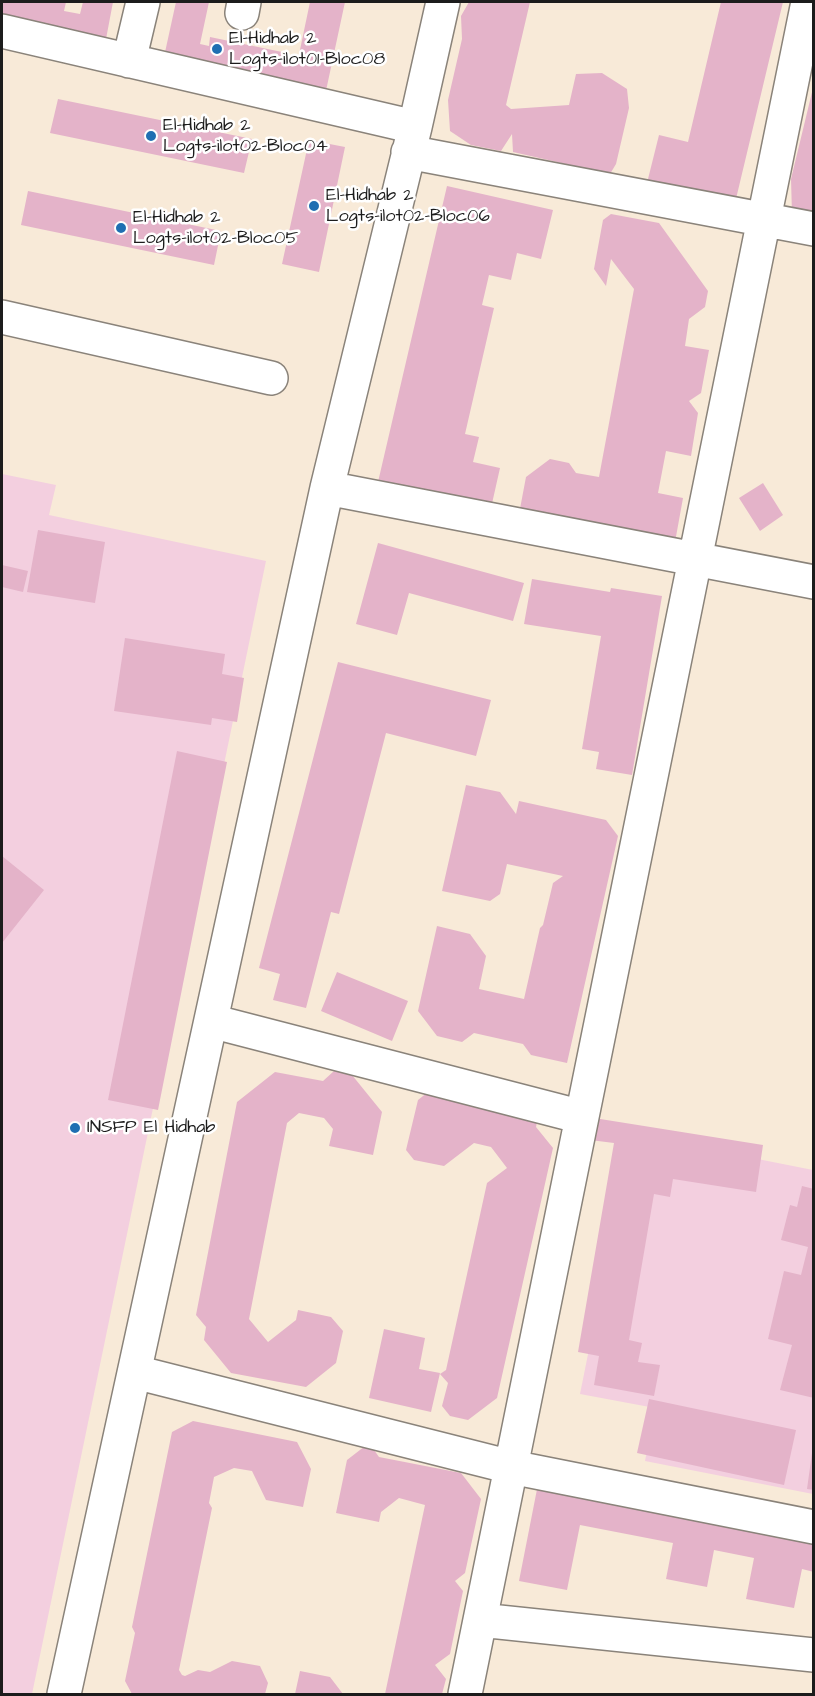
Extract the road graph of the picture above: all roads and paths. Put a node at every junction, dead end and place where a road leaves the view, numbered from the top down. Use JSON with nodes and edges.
{"nodes":[{"id":1,"x":143,"y":2,"type":"edge"},
{"id":2,"x":443,"y":2,"type":"edge"},
{"id":3,"x":810,"y":4,"type":"edge"},
{"id":4,"x":2,"y":32,"type":"edge"},
{"id":5,"x":129,"y":61,"type":"junction"},
{"id":6,"x":412,"y":139,"type":"junction"},
{"id":7,"x":764,"y":220,"type":"junction"},
{"id":8,"x":813,"y":229,"type":"edge"},
{"id":9,"x":2,"y":316,"type":"edge"},
{"id":10,"x":271,"y":378,"type":"dead end"},
{"id":11,"x":327,"y":488,"type":"junction"},
{"id":12,"x":695,"y":560,"type":"junction"},
{"id":13,"x":813,"y":582,"type":"edge"},
{"id":14,"x":212,"y":1021,"type":"junction"},
{"id":15,"x":582,"y":1117,"type":"junction"},
{"id":16,"x":135,"y":1372,"type":"junction"},
{"id":17,"x":512,"y":1467,"type":"junction"},
{"id":18,"x":813,"y":1527,"type":"edge"},
{"id":19,"x":480,"y":1620,"type":"junction"},
{"id":20,"x":813,"y":1655,"type":"edge"},
{"id":21,"x":64,"y":1695,"type":"edge"},
{"id":22,"x":465,"y":1695,"type":"edge"}],
"edges":[{"from":1,"to":5,"type":"street"},
{"from":2,"to":6,"type":"street"},
{"from":3,"to":7,"type":"street"},
{"from":4,"to":5,"type":"street"},
{"from":5,"to":6,"type":"street"},
{"from":6,"to":7,"type":"street"},
{"from":6,"to":11,"type":"street"},
{"from":7,"to":8,"type":"street"},
{"from":7,"to":12,"type":"street"},
{"from":9,"to":10,"type":"street"},
{"from":11,"to":12,"type":"street"},
{"from":11,"to":14,"type":"street"},
{"from":12,"to":13,"type":"street"},
{"from":12,"to":15,"type":"street"},
{"from":14,"to":15,"type":"street"},
{"from":14,"to":16,"type":"street"},
{"from":15,"to":17,"type":"street"},
{"from":16,"to":17,"type":"street"},
{"from":16,"to":21,"type":"street"},
{"from":17,"to":18,"type":"street"},
{"from":17,"to":19,"type":"street"},
{"from":19,"to":20,"type":"street"},
{"from":19,"to":22,"type":"street"}]}
